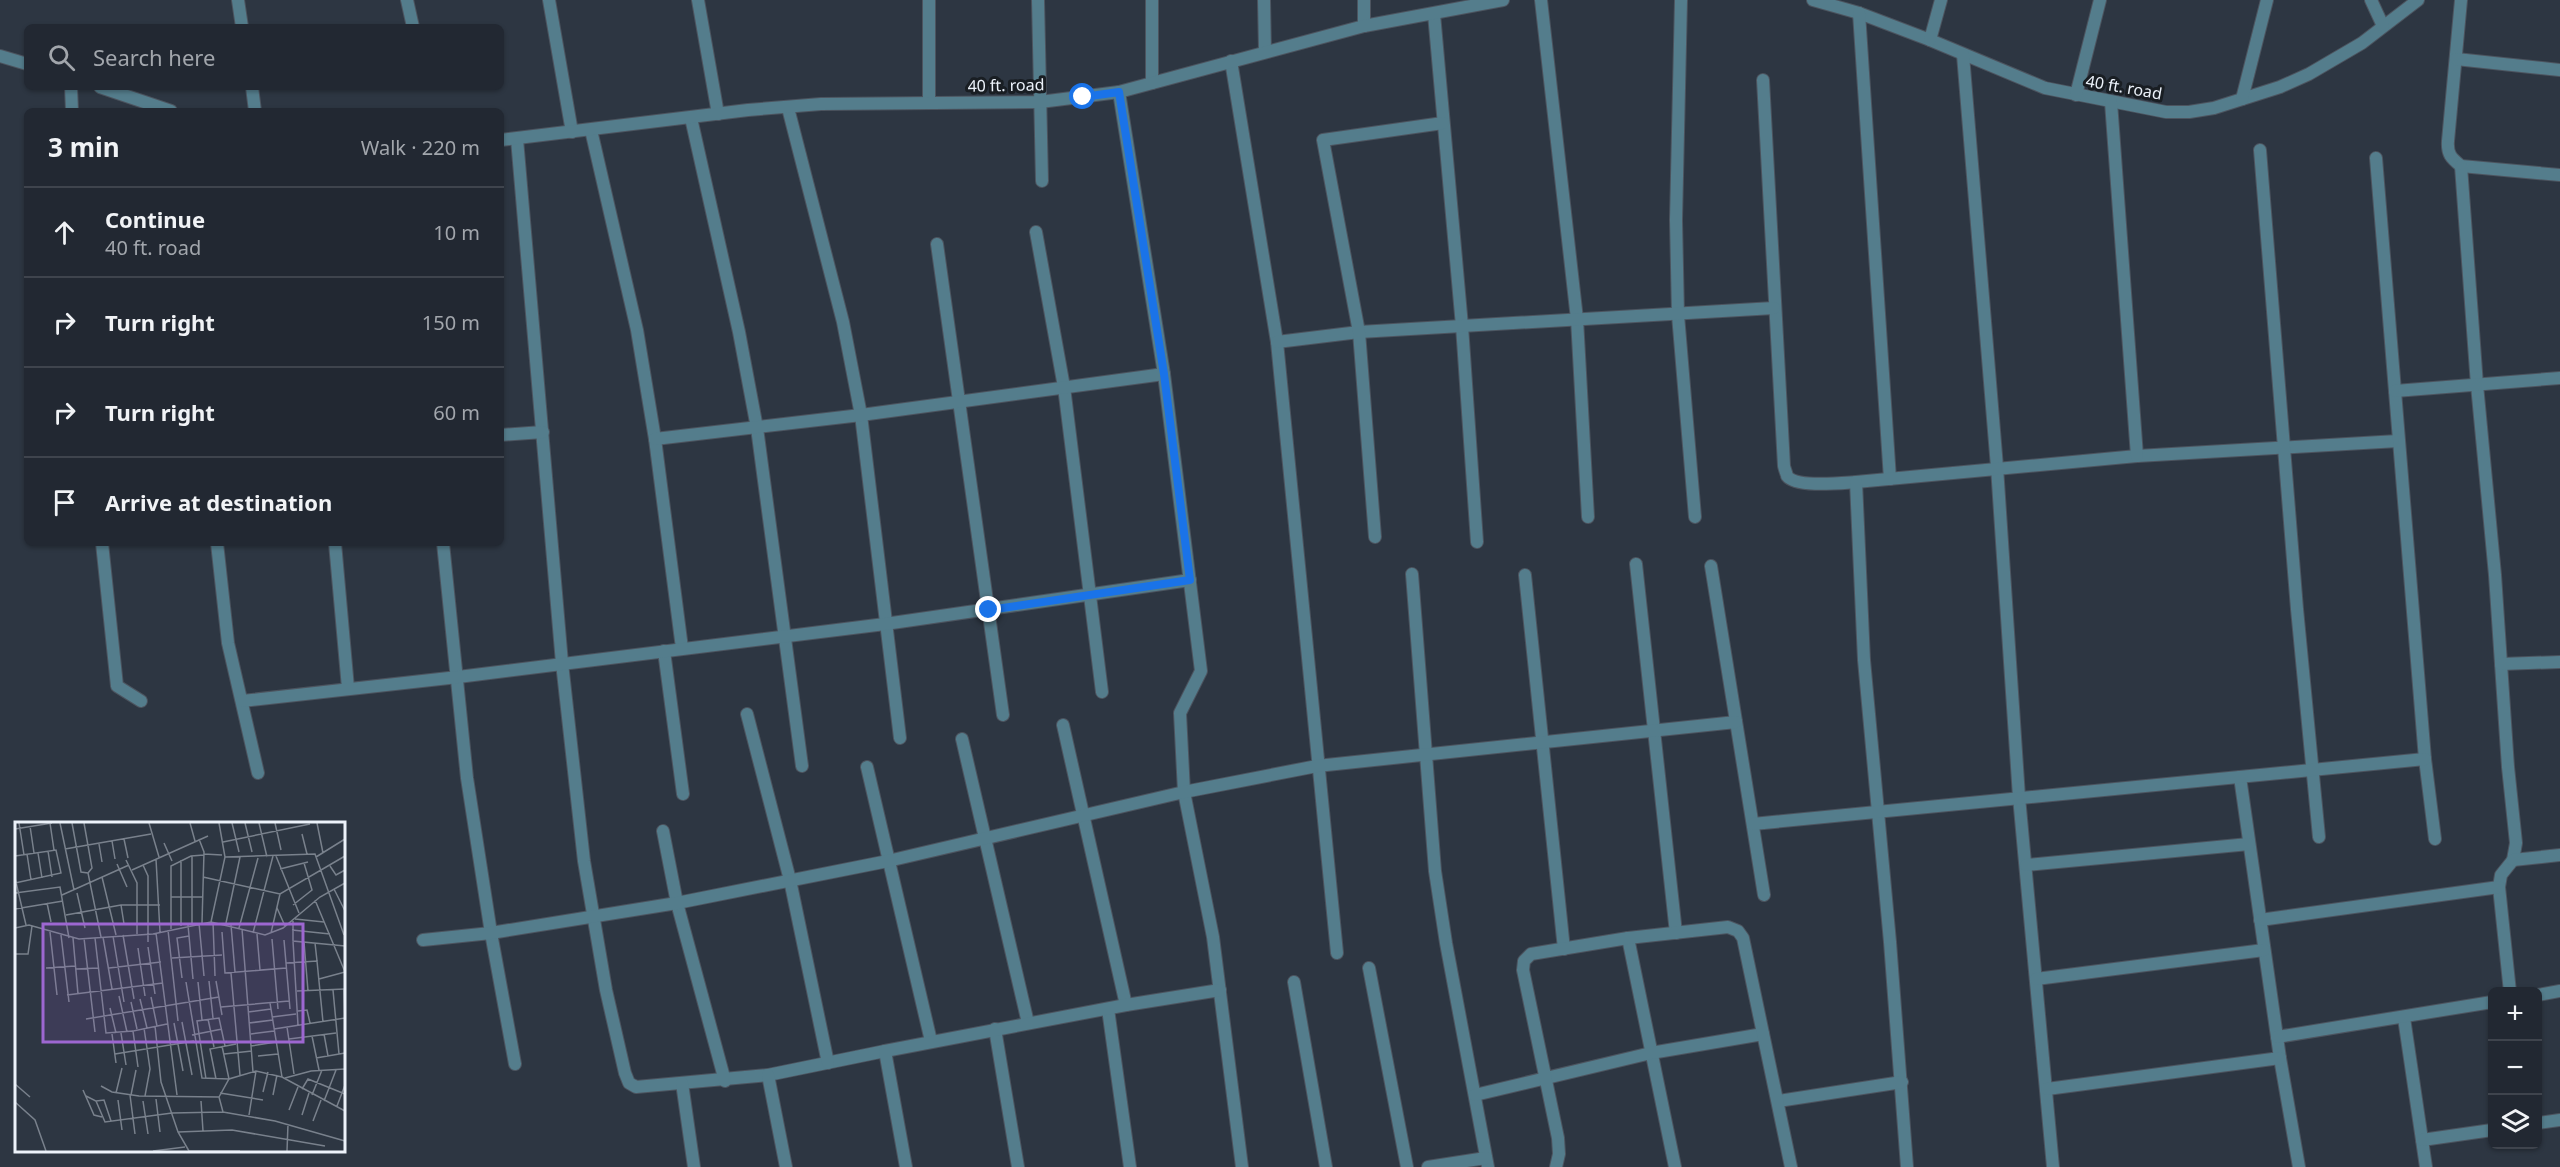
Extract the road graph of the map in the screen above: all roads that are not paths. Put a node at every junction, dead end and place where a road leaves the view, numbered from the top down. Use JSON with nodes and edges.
{"nodes":[{"id":1,"x":238,"y":0,"type":"edge"},
{"id":2,"x":407,"y":0,"type":"edge"},
{"id":3,"x":549,"y":0,"type":"edge"},
{"id":4,"x":698,"y":0,"type":"edge"},
{"id":5,"x":929,"y":0,"type":"edge"},
{"id":6,"x":1038,"y":0,"type":"edge"},
{"id":7,"x":1152,"y":0,"type":"edge"},
{"id":8,"x":1264,"y":0,"type":"edge"},
{"id":9,"x":1364,"y":0,"type":"edge"},
{"id":10,"x":1503,"y":0,"type":"edge"},
{"id":11,"x":1541,"y":0,"type":"edge"},
{"id":12,"x":1681,"y":0,"type":"edge"},
{"id":13,"x":1813,"y":0,"type":"edge"},
{"id":14,"x":1941,"y":0,"type":"edge"},
{"id":15,"x":2100,"y":0,"type":"edge"},
{"id":16,"x":2267,"y":0,"type":"edge"},
{"id":17,"x":2372,"y":0,"type":"edge"},
{"id":18,"x":2418,"y":0,"type":"edge"},
{"id":19,"x":2461,"y":0,"type":"edge"},
{"id":20,"x":1471,"y":2,"type":"edge"},
{"id":21,"x":1859,"y":13,"type":"junction"},
{"id":22,"x":1434,"y":14,"type":"junction"},
{"id":23,"x":242,"y":24,"type":"edge"},
{"id":24,"x":412,"y":24,"type":"edge"},
{"id":25,"x":1364,"y":26,"type":"junction"},
{"id":26,"x":2383,"y":26,"type":"junction"},
{"id":27,"x":1930,"y":40,"type":"junction"},
{"id":28,"x":1265,"y":52,"type":"junction"},
{"id":29,"x":1964,"y":55,"type":"junction"},
{"id":30,"x":0,"y":56,"type":"edge"},
{"id":31,"x":2456,"y":59,"type":"junction"},
{"id":32,"x":1231,"y":61,"type":"junction"},
{"id":33,"x":24,"y":63,"type":"edge"},
{"id":34,"x":2560,"y":70,"type":"edge"},
{"id":35,"x":1762,"y":80,"type":"dead end"},
{"id":36,"x":1152,"y":83,"type":"junction"},
{"id":37,"x":71,"y":90,"type":"edge"},
{"id":38,"x":109,"y":90,"type":"edge"},
{"id":39,"x":252,"y":90,"type":"edge"},
{"id":40,"x":1119,"y":92,"type":"junction"},
{"id":41,"x":2076,"y":96,"type":"junction"},
{"id":42,"x":2242,"y":99,"type":"junction"},
{"id":43,"x":929,"y":102,"type":"junction"},
{"id":44,"x":1040,"y":102,"type":"junction"},
{"id":45,"x":2111,"y":102,"type":"junction"},
{"id":46,"x":72,"y":108,"type":"edge"},
{"id":47,"x":162,"y":108,"type":"edge"},
{"id":48,"x":255,"y":108,"type":"edge"},
{"id":49,"x":788,"y":108,"type":"junction"},
{"id":50,"x":718,"y":114,"type":"junction"},
{"id":51,"x":691,"y":118,"type":"junction"},
{"id":52,"x":1443,"y":123,"type":"junction"},
{"id":53,"x":591,"y":130,"type":"junction"},
{"id":54,"x":572,"y":132,"type":"junction"},
{"id":55,"x":517,"y":139,"type":"junction"},
{"id":56,"x":504,"y":140,"type":"edge"},
{"id":57,"x":2259,"y":150,"type":"dead end"},
{"id":58,"x":2376,"y":158,"type":"dead end"},
{"id":59,"x":2461,"y":166,"type":"junction"},
{"id":60,"x":2560,"y":175,"type":"edge"},
{"id":61,"x":1042,"y":182,"type":"dead end"},
{"id":62,"x":1036,"y":232,"type":"dead end"},
{"id":63,"x":937,"y":244,"type":"dead end"},
{"id":64,"x":1774,"y":308,"type":"junction"},
{"id":65,"x":1678,"y":315,"type":"junction"},
{"id":66,"x":1577,"y":319,"type":"junction"},
{"id":67,"x":1462,"y":326,"type":"junction"},
{"id":68,"x":1359,"y":332,"type":"junction"},
{"id":69,"x":1277,"y":342,"type":"junction"},
{"id":70,"x":1164,"y":374,"type":"junction"},
{"id":71,"x":2560,"y":378,"type":"edge"},
{"id":72,"x":2476,"y":385,"type":"junction"},
{"id":73,"x":1064,"y":387,"type":"junction"},
{"id":74,"x":2395,"y":391,"type":"junction"},
{"id":75,"x":960,"y":402,"type":"junction"},
{"id":76,"x":861,"y":415,"type":"junction"},
{"id":77,"x":757,"y":428,"type":"junction"},
{"id":78,"x":543,"y":432,"type":"junction"},
{"id":79,"x":504,"y":435,"type":"edge"},
{"id":80,"x":656,"y":440,"type":"junction"},
{"id":81,"x":2398,"y":441,"type":"junction"},
{"id":82,"x":2283,"y":448,"type":"junction"},
{"id":83,"x":2137,"y":456,"type":"junction"},
{"id":84,"x":1997,"y":467,"type":"junction"},
{"id":85,"x":1890,"y":479,"type":"junction"},
{"id":86,"x":1856,"y":482,"type":"junction"},
{"id":87,"x":1588,"y":517,"type":"dead end"},
{"id":88,"x":1695,"y":517,"type":"dead end"},
{"id":89,"x":1376,"y":537,"type":"dead end"},
{"id":90,"x":1477,"y":542,"type":"dead end"},
{"id":91,"x":102,"y":546,"type":"edge"},
{"id":92,"x":217,"y":546,"type":"edge"},
{"id":93,"x":335,"y":546,"type":"edge"},
{"id":94,"x":444,"y":546,"type":"edge"},
{"id":95,"x":1636,"y":564,"type":"dead end"},
{"id":96,"x":1711,"y":566,"type":"dead end"},
{"id":97,"x":1412,"y":574,"type":"dead end"},
{"id":98,"x":1525,"y":575,"type":"dead end"},
{"id":99,"x":1190,"y":580,"type":"junction"},
{"id":100,"x":1088,"y":594,"type":"junction"},
{"id":101,"x":989,"y":610,"type":"junction"},
{"id":102,"x":885,"y":624,"type":"junction"},
{"id":103,"x":786,"y":636,"type":"junction"},
{"id":104,"x":682,"y":648,"type":"junction"},
{"id":105,"x":664,"y":651,"type":"junction"},
{"id":106,"x":2560,"y":662,"type":"edge"},
{"id":107,"x":562,"y":663,"type":"junction"},
{"id":108,"x":2501,"y":664,"type":"junction"},
{"id":109,"x":458,"y":677,"type":"junction"},
{"id":110,"x":348,"y":688,"type":"junction"},
{"id":111,"x":1101,"y":692,"type":"dead end"},
{"id":112,"x":141,"y":701,"type":"dead end"},
{"id":113,"x":242,"y":701,"type":"junction"},
{"id":114,"x":747,"y":714,"type":"dead end"},
{"id":115,"x":1003,"y":715,"type":"dead end"},
{"id":116,"x":1736,"y":722,"type":"junction"},
{"id":117,"x":1063,"y":725,"type":"dead end"},
{"id":118,"x":1653,"y":732,"type":"junction"},
{"id":119,"x":900,"y":738,"type":"dead end"},
{"id":120,"x":962,"y":740,"type":"dead end"},
{"id":121,"x":1542,"y":743,"type":"junction"},
{"id":122,"x":1428,"y":754,"type":"junction"},
{"id":123,"x":2425,"y":759,"type":"junction"},
{"id":124,"x":802,"y":766,"type":"dead end"},
{"id":125,"x":1317,"y":766,"type":"junction"},
{"id":126,"x":867,"y":767,"type":"dead end"},
{"id":127,"x":2313,"y":771,"type":"junction"},
{"id":128,"x":258,"y":773,"type":"dead end"},
{"id":129,"x":2240,"y":777,"type":"junction"},
{"id":130,"x":1184,"y":792,"type":"junction"},
{"id":131,"x":683,"y":794,"type":"dead end"},
{"id":132,"x":2019,"y":797,"type":"junction"},
{"id":133,"x":1877,"y":810,"type":"junction"},
{"id":134,"x":1085,"y":816,"type":"junction"},
{"id":135,"x":1753,"y":824,"type":"junction"},
{"id":136,"x":663,"y":831,"type":"dead end"},
{"id":137,"x":2319,"y":837,"type":"dead end"},
{"id":138,"x":2435,"y":839,"type":"dead end"},
{"id":139,"x":987,"y":840,"type":"junction"},
{"id":140,"x":2249,"y":844,"type":"junction"},
{"id":141,"x":2560,"y":855,"type":"edge"},
{"id":142,"x":2513,"y":860,"type":"junction"},
{"id":143,"x":888,"y":861,"type":"junction"},
{"id":144,"x":2026,"y":865,"type":"junction"},
{"id":145,"x":790,"y":880,"type":"junction"},
{"id":146,"x":2499,"y":887,"type":"junction"},
{"id":147,"x":1764,"y":895,"type":"dead end"},
{"id":148,"x":677,"y":903,"type":"junction"},
{"id":149,"x":592,"y":916,"type":"junction"},
{"id":150,"x":2259,"y":920,"type":"junction"},
{"id":151,"x":491,"y":933,"type":"junction"},
{"id":152,"x":1677,"y":933,"type":"junction"},
{"id":153,"x":1628,"y":938,"type":"junction"},
{"id":154,"x":423,"y":940,"type":"dead end"},
{"id":155,"x":1564,"y":949,"type":"junction"},
{"id":156,"x":2264,"y":950,"type":"junction"},
{"id":157,"x":1337,"y":953,"type":"dead end"},
{"id":158,"x":1369,"y":968,"type":"dead end"},
{"id":159,"x":2037,"y":980,"type":"junction"},
{"id":160,"x":1294,"y":982,"type":"dead end"},
{"id":161,"x":2509,"y":987,"type":"edge"},
{"id":162,"x":1220,"y":990,"type":"junction"},
{"id":163,"x":2560,"y":991,"type":"edge"},
{"id":164,"x":2542,"y":994,"type":"edge"},
{"id":165,"x":2488,"y":1003,"type":"edge"},
{"id":166,"x":1126,"y":1005,"type":"junction"},
{"id":167,"x":1108,"y":1009,"type":"junction"},
{"id":168,"x":2403,"y":1018,"type":"junction"},
{"id":169,"x":1029,"y":1023,"type":"junction"},
{"id":170,"x":995,"y":1029,"type":"junction"},
{"id":171,"x":1763,"y":1034,"type":"junction"},
{"id":172,"x":2277,"y":1037,"type":"junction"},
{"id":173,"x":931,"y":1041,"type":"junction"},
{"id":174,"x":885,"y":1051,"type":"junction"},
{"id":175,"x":1651,"y":1053,"type":"junction"},
{"id":176,"x":2280,"y":1058,"type":"junction"},
{"id":177,"x":828,"y":1063,"type":"junction"},
{"id":178,"x":515,"y":1064,"type":"dead end"},
{"id":179,"x":768,"y":1075,"type":"junction"},
{"id":180,"x":1546,"y":1078,"type":"junction"},
{"id":181,"x":725,"y":1081,"type":"junction"},
{"id":182,"x":1902,"y":1082,"type":"junction"},
{"id":183,"x":682,"y":1083,"type":"junction"},
{"id":184,"x":2047,"y":1089,"type":"junction"},
{"id":185,"x":1474,"y":1095,"type":"junction"},
{"id":186,"x":1778,"y":1101,"type":"junction"},
{"id":187,"x":2560,"y":1120,"type":"edge"},
{"id":188,"x":2542,"y":1123,"type":"edge"},
{"id":189,"x":2488,"y":1131,"type":"edge"},
{"id":190,"x":2422,"y":1140,"type":"junction"},
{"id":191,"x":1487,"y":1163,"type":"edge"},
{"id":192,"x":694,"y":1167,"type":"edge"},
{"id":193,"x":786,"y":1167,"type":"edge"},
{"id":194,"x":906,"y":1167,"type":"edge"},
{"id":195,"x":1018,"y":1167,"type":"edge"},
{"id":196,"x":1130,"y":1167,"type":"edge"},
{"id":197,"x":1242,"y":1167,"type":"edge"},
{"id":198,"x":1326,"y":1167,"type":"edge"},
{"id":199,"x":1407,"y":1167,"type":"edge"},
{"id":200,"x":1428,"y":1167,"type":"edge"},
{"id":201,"x":1556,"y":1167,"type":"edge"},
{"id":202,"x":1675,"y":1167,"type":"edge"},
{"id":203,"x":1791,"y":1167,"type":"edge"},
{"id":204,"x":1907,"y":1167,"type":"edge"},
{"id":205,"x":2053,"y":1167,"type":"edge"},
{"id":206,"x":2298,"y":1167,"type":"edge"},
{"id":207,"x":2426,"y":1167,"type":"edge"}],
"edges":[{"from":1,"to":23,"type":"street"},
{"from":2,"to":24,"type":"street"},
{"from":3,"to":54,"type":"street"},
{"from":4,"to":50,"type":"street"},
{"from":5,"to":43,"type":"street"},
{"from":6,"to":44,"type":"street"},
{"from":7,"to":36,"type":"street"},
{"from":8,"to":28,"type":"street"},
{"from":9,"to":25,"type":"street"},
{"from":10,"to":20,"type":"street","name":"40 ft. road"},
{"from":11,"to":66,"type":"street"},
{"from":12,"to":65,"type":"street"},
{"from":13,"to":21,"type":"street","name":"40 ft. road"},
{"from":14,"to":27,"type":"street"},
{"from":15,"to":41,"type":"street"},
{"from":16,"to":42,"type":"street"},
{"from":17,"to":26,"type":"street"},
{"from":18,"to":26,"type":"street","name":"40 ft. road"},
{"from":19,"to":31,"type":"street"},
{"from":20,"to":22,"type":"street","name":"40 ft. road"},
{"from":21,"to":27,"type":"street","name":"40 ft. road"},
{"from":21,"to":85,"type":"street"},
{"from":22,"to":25,"type":"street","name":"40 ft. road"},
{"from":22,"to":52,"type":"street"},
{"from":25,"to":28,"type":"street","name":"40 ft. road"},
{"from":26,"to":42,"type":"street","name":"40 ft. road"},
{"from":27,"to":29,"type":"street","name":"40 ft. road"},
{"from":28,"to":32,"type":"street","name":"40 ft. road"},
{"from":29,"to":41,"type":"street","name":"40 ft. road"},
{"from":29,"to":84,"type":"street"},
{"from":30,"to":33,"type":"street"},
{"from":31,"to":34,"type":"street"},
{"from":31,"to":59,"type":"street"},
{"from":32,"to":36,"type":"street","name":"40 ft. road"},
{"from":32,"to":69,"type":"street"},
{"from":35,"to":64,"type":"street"},
{"from":36,"to":40,"type":"street","name":"40 ft. road"},
{"from":37,"to":46,"type":"street"},
{"from":38,"to":47,"type":"street"},
{"from":39,"to":48,"type":"street"},
{"from":40,"to":44,"type":"street","name":"40 ft. road"},
{"from":40,"to":70,"type":"street"},
{"from":41,"to":45,"type":"street","name":"40 ft. road"},
{"from":42,"to":45,"type":"street","name":"40 ft. road"},
{"from":43,"to":44,"type":"street","name":"40 ft. road"},
{"from":43,"to":49,"type":"street","name":"40 ft. road"},
{"from":44,"to":61,"type":"street"},
{"from":45,"to":83,"type":"street"},
{"from":49,"to":50,"type":"street","name":"40 ft. road"},
{"from":49,"to":76,"type":"street"},
{"from":50,"to":51,"type":"street","name":"40 ft. road"},
{"from":51,"to":53,"type":"street","name":"40 ft. road"},
{"from":51,"to":77,"type":"street"},
{"from":52,"to":67,"type":"street"},
{"from":52,"to":68,"type":"street"},
{"from":53,"to":54,"type":"street","name":"40 ft. road"},
{"from":53,"to":80,"type":"street"},
{"from":54,"to":55,"type":"street","name":"40 ft. road"},
{"from":55,"to":56,"type":"street","name":"40 ft. road"},
{"from":55,"to":78,"type":"street"},
{"from":57,"to":82,"type":"street"},
{"from":58,"to":74,"type":"street"},
{"from":59,"to":60,"type":"street"},
{"from":59,"to":72,"type":"street"},
{"from":62,"to":73,"type":"street"},
{"from":63,"to":75,"type":"street"},
{"from":64,"to":65,"type":"street"},
{"from":64,"to":86,"type":"street"},
{"from":65,"to":66,"type":"street"},
{"from":65,"to":88,"type":"street"},
{"from":66,"to":67,"type":"street"},
{"from":66,"to":87,"type":"street"},
{"from":67,"to":68,"type":"street"},
{"from":67,"to":90,"type":"street"},
{"from":68,"to":69,"type":"street"},
{"from":68,"to":89,"type":"street"},
{"from":69,"to":125,"type":"street"},
{"from":70,"to":73,"type":"street"},
{"from":70,"to":99,"type":"street"},
{"from":71,"to":72,"type":"street"},
{"from":72,"to":74,"type":"street"},
{"from":72,"to":108,"type":"street"},
{"from":73,"to":75,"type":"street"},
{"from":73,"to":100,"type":"street"},
{"from":74,"to":81,"type":"street"},
{"from":75,"to":76,"type":"street"},
{"from":75,"to":101,"type":"street"},
{"from":76,"to":77,"type":"street"},
{"from":76,"to":102,"type":"street"},
{"from":77,"to":80,"type":"street"},
{"from":77,"to":103,"type":"street"},
{"from":78,"to":79,"type":"street"},
{"from":78,"to":107,"type":"street"},
{"from":80,"to":104,"type":"street"},
{"from":81,"to":82,"type":"street"},
{"from":81,"to":123,"type":"street"},
{"from":82,"to":83,"type":"street"},
{"from":82,"to":127,"type":"street"},
{"from":83,"to":84,"type":"street"},
{"from":84,"to":85,"type":"street"},
{"from":84,"to":132,"type":"street"},
{"from":85,"to":86,"type":"street"},
{"from":86,"to":133,"type":"street"},
{"from":91,"to":112,"type":"street"},
{"from":92,"to":113,"type":"street"},
{"from":93,"to":110,"type":"street"},
{"from":94,"to":109,"type":"street"},
{"from":95,"to":118,"type":"street"},
{"from":96,"to":116,"type":"street"},
{"from":97,"to":122,"type":"street"},
{"from":98,"to":121,"type":"street"},
{"from":99,"to":100,"type":"street"},
{"from":99,"to":130,"type":"street"},
{"from":100,"to":101,"type":"street"},
{"from":100,"to":111,"type":"street"},
{"from":101,"to":102,"type":"street"},
{"from":101,"to":115,"type":"street"},
{"from":102,"to":103,"type":"street"},
{"from":102,"to":119,"type":"street"},
{"from":103,"to":104,"type":"street"},
{"from":103,"to":124,"type":"street"},
{"from":104,"to":105,"type":"street"},
{"from":105,"to":107,"type":"street"},
{"from":105,"to":131,"type":"street"},
{"from":106,"to":108,"type":"street"},
{"from":107,"to":109,"type":"street"},
{"from":107,"to":149,"type":"street"},
{"from":108,"to":142,"type":"street"},
{"from":109,"to":110,"type":"street"},
{"from":109,"to":151,"type":"street"},
{"from":110,"to":113,"type":"street"},
{"from":113,"to":128,"type":"street"},
{"from":114,"to":145,"type":"street"},
{"from":116,"to":118,"type":"street"},
{"from":116,"to":135,"type":"street"},
{"from":117,"to":134,"type":"street"},
{"from":118,"to":121,"type":"street"},
{"from":118,"to":152,"type":"street"},
{"from":120,"to":139,"type":"street"},
{"from":121,"to":122,"type":"street"},
{"from":121,"to":155,"type":"street"},
{"from":122,"to":125,"type":"street"},
{"from":122,"to":185,"type":"street"},
{"from":123,"to":127,"type":"street"},
{"from":123,"to":138,"type":"street"},
{"from":125,"to":130,"type":"street"},
{"from":125,"to":157,"type":"street"},
{"from":126,"to":143,"type":"street"},
{"from":127,"to":129,"type":"street"},
{"from":127,"to":137,"type":"street"},
{"from":129,"to":132,"type":"street"},
{"from":129,"to":140,"type":"street"},
{"from":130,"to":134,"type":"street"},
{"from":130,"to":162,"type":"street"},
{"from":132,"to":133,"type":"street"},
{"from":132,"to":144,"type":"street"},
{"from":133,"to":135,"type":"street"},
{"from":133,"to":182,"type":"street"},
{"from":134,"to":139,"type":"street"},
{"from":134,"to":166,"type":"street"},
{"from":135,"to":147,"type":"street"},
{"from":136,"to":148,"type":"street"},
{"from":139,"to":143,"type":"street"},
{"from":139,"to":169,"type":"street"},
{"from":140,"to":144,"type":"street"},
{"from":140,"to":150,"type":"street"},
{"from":141,"to":142,"type":"street"},
{"from":142,"to":146,"type":"street"},
{"from":143,"to":145,"type":"street"},
{"from":143,"to":173,"type":"street"},
{"from":144,"to":159,"type":"street"},
{"from":145,"to":148,"type":"street"},
{"from":145,"to":177,"type":"street"},
{"from":146,"to":150,"type":"street"},
{"from":146,"to":161,"type":"street"},
{"from":148,"to":149,"type":"street"},
{"from":148,"to":181,"type":"street"},
{"from":149,"to":151,"type":"street"},
{"from":149,"to":183,"type":"street"},
{"from":150,"to":156,"type":"street"},
{"from":151,"to":154,"type":"street"},
{"from":151,"to":178,"type":"street"},
{"from":152,"to":153,"type":"street"},
{"from":152,"to":171,"type":"street"},
{"from":153,"to":155,"type":"street"},
{"from":153,"to":175,"type":"street"},
{"from":155,"to":180,"type":"street"},
{"from":156,"to":159,"type":"street"},
{"from":156,"to":172,"type":"street"},
{"from":158,"to":199,"type":"street"},
{"from":159,"to":184,"type":"street"},
{"from":160,"to":198,"type":"street"},
{"from":162,"to":166,"type":"street"},
{"from":162,"to":197,"type":"street"},
{"from":163,"to":164,"type":"street"},
{"from":165,"to":168,"type":"street"},
{"from":166,"to":167,"type":"street"},
{"from":167,"to":169,"type":"street"},
{"from":167,"to":196,"type":"street"},
{"from":168,"to":172,"type":"street"},
{"from":168,"to":190,"type":"street"},
{"from":169,"to":170,"type":"street"},
{"from":170,"to":173,"type":"street"},
{"from":170,"to":195,"type":"street"},
{"from":171,"to":175,"type":"street"},
{"from":171,"to":186,"type":"street"},
{"from":172,"to":176,"type":"street"},
{"from":173,"to":174,"type":"street"},
{"from":174,"to":177,"type":"street"},
{"from":174,"to":194,"type":"street"},
{"from":175,"to":180,"type":"street"},
{"from":175,"to":202,"type":"street"},
{"from":176,"to":184,"type":"street"},
{"from":176,"to":206,"type":"street"},
{"from":177,"to":179,"type":"street"},
{"from":179,"to":181,"type":"street"},
{"from":179,"to":193,"type":"street"},
{"from":180,"to":185,"type":"street"},
{"from":180,"to":201,"type":"street"},
{"from":181,"to":183,"type":"street"},
{"from":182,"to":186,"type":"street"},
{"from":182,"to":204,"type":"street"},
{"from":183,"to":192,"type":"street"},
{"from":184,"to":205,"type":"street"},
{"from":185,"to":191,"type":"street"},
{"from":186,"to":203,"type":"street"},
{"from":187,"to":188,"type":"street"},
{"from":189,"to":190,"type":"street"},
{"from":190,"to":207,"type":"street"},
{"from":191,"to":200,"type":"street"}]}
